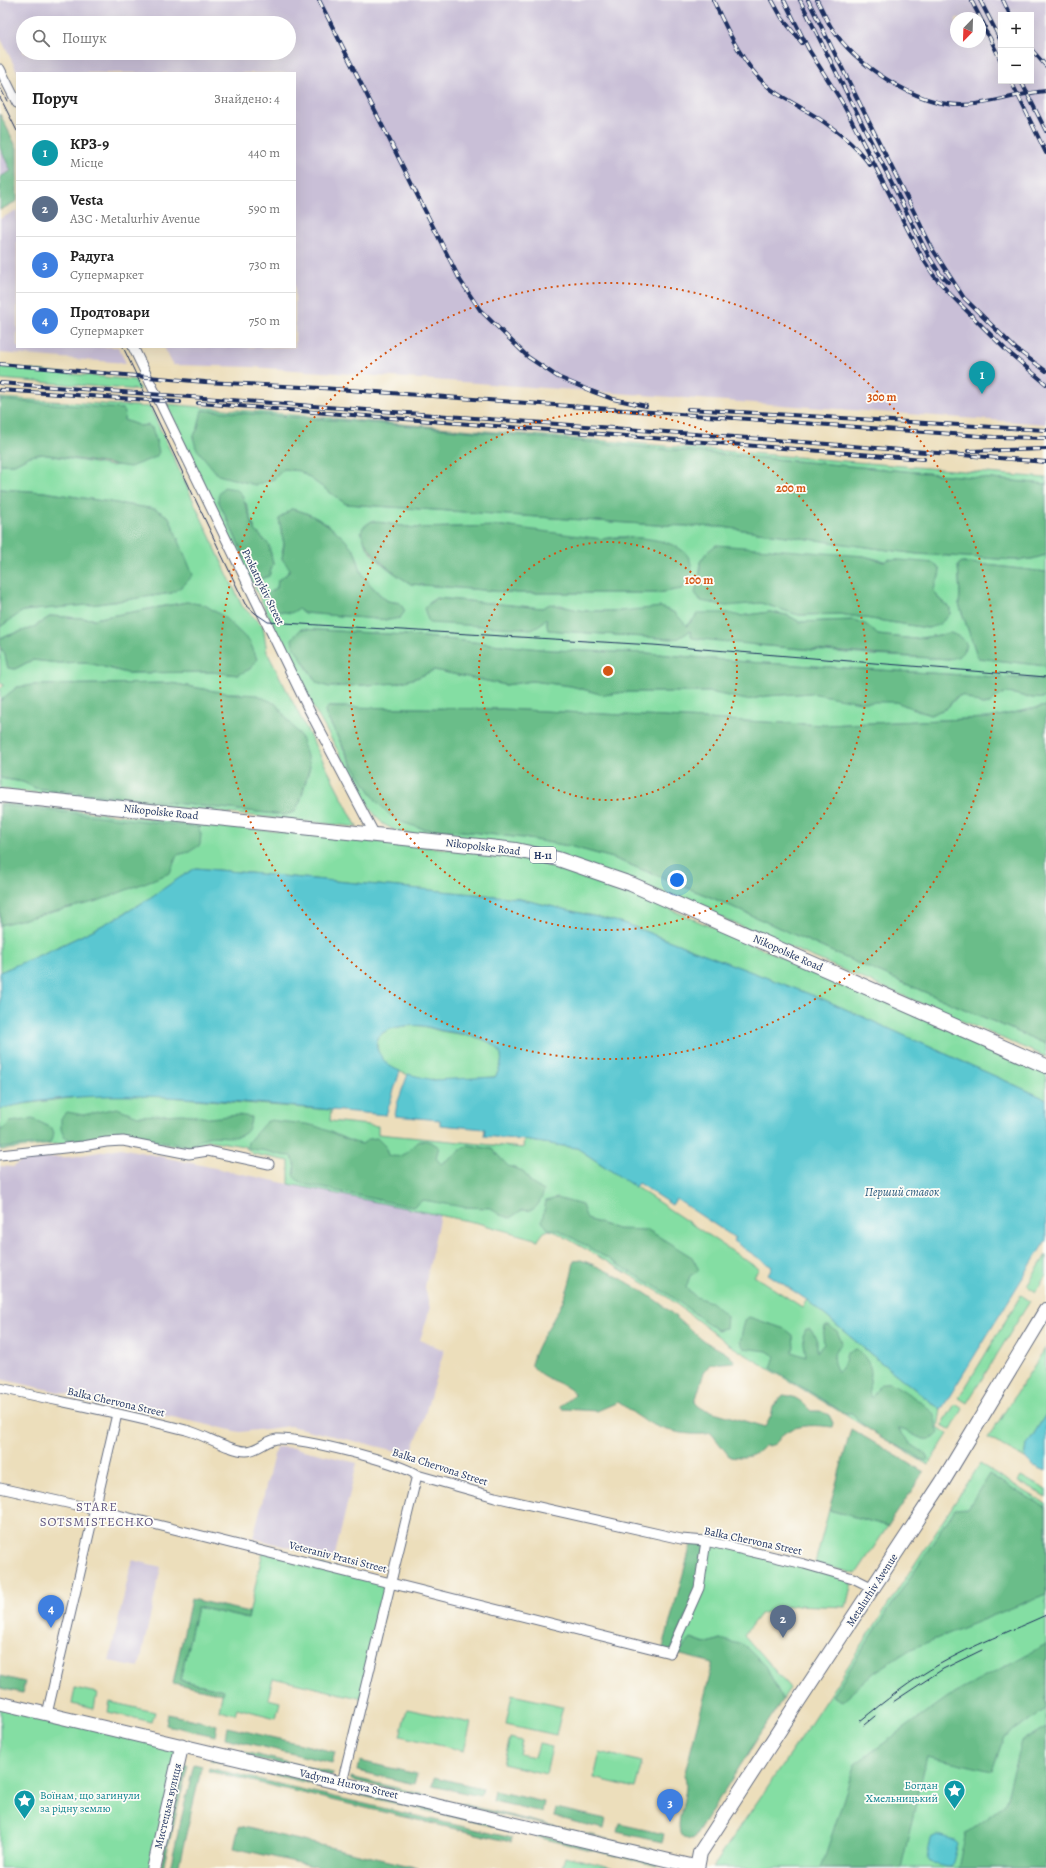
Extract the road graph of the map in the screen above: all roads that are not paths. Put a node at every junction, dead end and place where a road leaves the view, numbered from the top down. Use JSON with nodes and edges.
{"nodes":[{"id":1,"x":0,"y":69,"type":"edge"},
{"id":2,"x":16,"y":101,"type":"edge"},
{"id":3,"x":133,"y":348,"type":"edge"},
{"id":4,"x":0,"y":795,"type":"edge"},
{"id":5,"x":376,"y":835,"type":"junction"},
{"id":6,"x":1046,"y":1066,"type":"edge"},
{"id":7,"x":0,"y":1155,"type":"edge"},
{"id":8,"x":269,"y":1164,"type":"dead end"},
{"id":9,"x":1046,"y":1310,"type":"edge"},
{"id":10,"x":0,"y":1388,"type":"edge"},
{"id":11,"x":117,"y":1414,"type":"junction"},
{"id":12,"x":417,"y":1474,"type":"junction"},
{"id":13,"x":0,"y":1488,"type":"edge"},
{"id":14,"x":94,"y":1509,"type":"junction"},
{"id":15,"x":706,"y":1541,"type":"junction"},
{"id":16,"x":391,"y":1582,"type":"junction"},
{"id":17,"x":873,"y":1588,"type":"junction"},
{"id":18,"x":0,"y":1703,"type":"edge"},
{"id":19,"x":47,"y":1714,"type":"junction"},
{"id":20,"x":182,"y":1745,"type":"junction"},
{"id":21,"x":342,"y":1783,"type":"junction"},
{"id":22,"x":154,"y":1868,"type":"edge"},
{"id":23,"x":697,"y":1868,"type":"edge"}],
"edges":[{"from":1,"to":2,"type":"street"},
{"from":3,"to":5,"type":"street","name":"Prokatnykiv Street"},
{"from":4,"to":5,"type":"main road","name":"Nikopolske Road","number":"Н-11"},
{"from":5,"to":6,"type":"main road","name":"Nikopolske Road","number":"Н-11"},
{"from":7,"to":8,"type":"street"},
{"from":9,"to":17,"type":"main road","name":"Metalurhiv Avenue"},
{"from":10,"to":11,"type":"street","name":"Balka Chervona Street"},
{"from":11,"to":12,"type":"street","name":"Balka Chervona Street"},
{"from":11,"to":14,"type":"street"},
{"from":12,"to":15,"type":"street","name":"Balka Chervona Street"},
{"from":12,"to":16,"type":"street"},
{"from":13,"to":14,"type":"street","name":"Veteraniv Pratsi Street"},
{"from":14,"to":16,"type":"street","name":"Veteraniv Pratsi Street"},
{"from":14,"to":19,"type":"street"},
{"from":15,"to":16,"type":"street","name":"Veteraniv Pratsi Street"},
{"from":15,"to":17,"type":"street","name":"Balka Chervona Street"},
{"from":16,"to":21,"type":"street"},
{"from":17,"to":23,"type":"main road","name":"Metalurhiv Avenue"},
{"from":18,"to":19,"type":"street","name":"Vadyma Hurova Street"},
{"from":19,"to":20,"type":"street","name":"Vadyma Hurova Street"},
{"from":20,"to":21,"type":"street","name":"Vadyma Hurova Street"},
{"from":20,"to":22,"type":"street","name":"Мистецька вулиця"},
{"from":21,"to":23,"type":"street","name":"Vadyma Hurova Street"}]}
